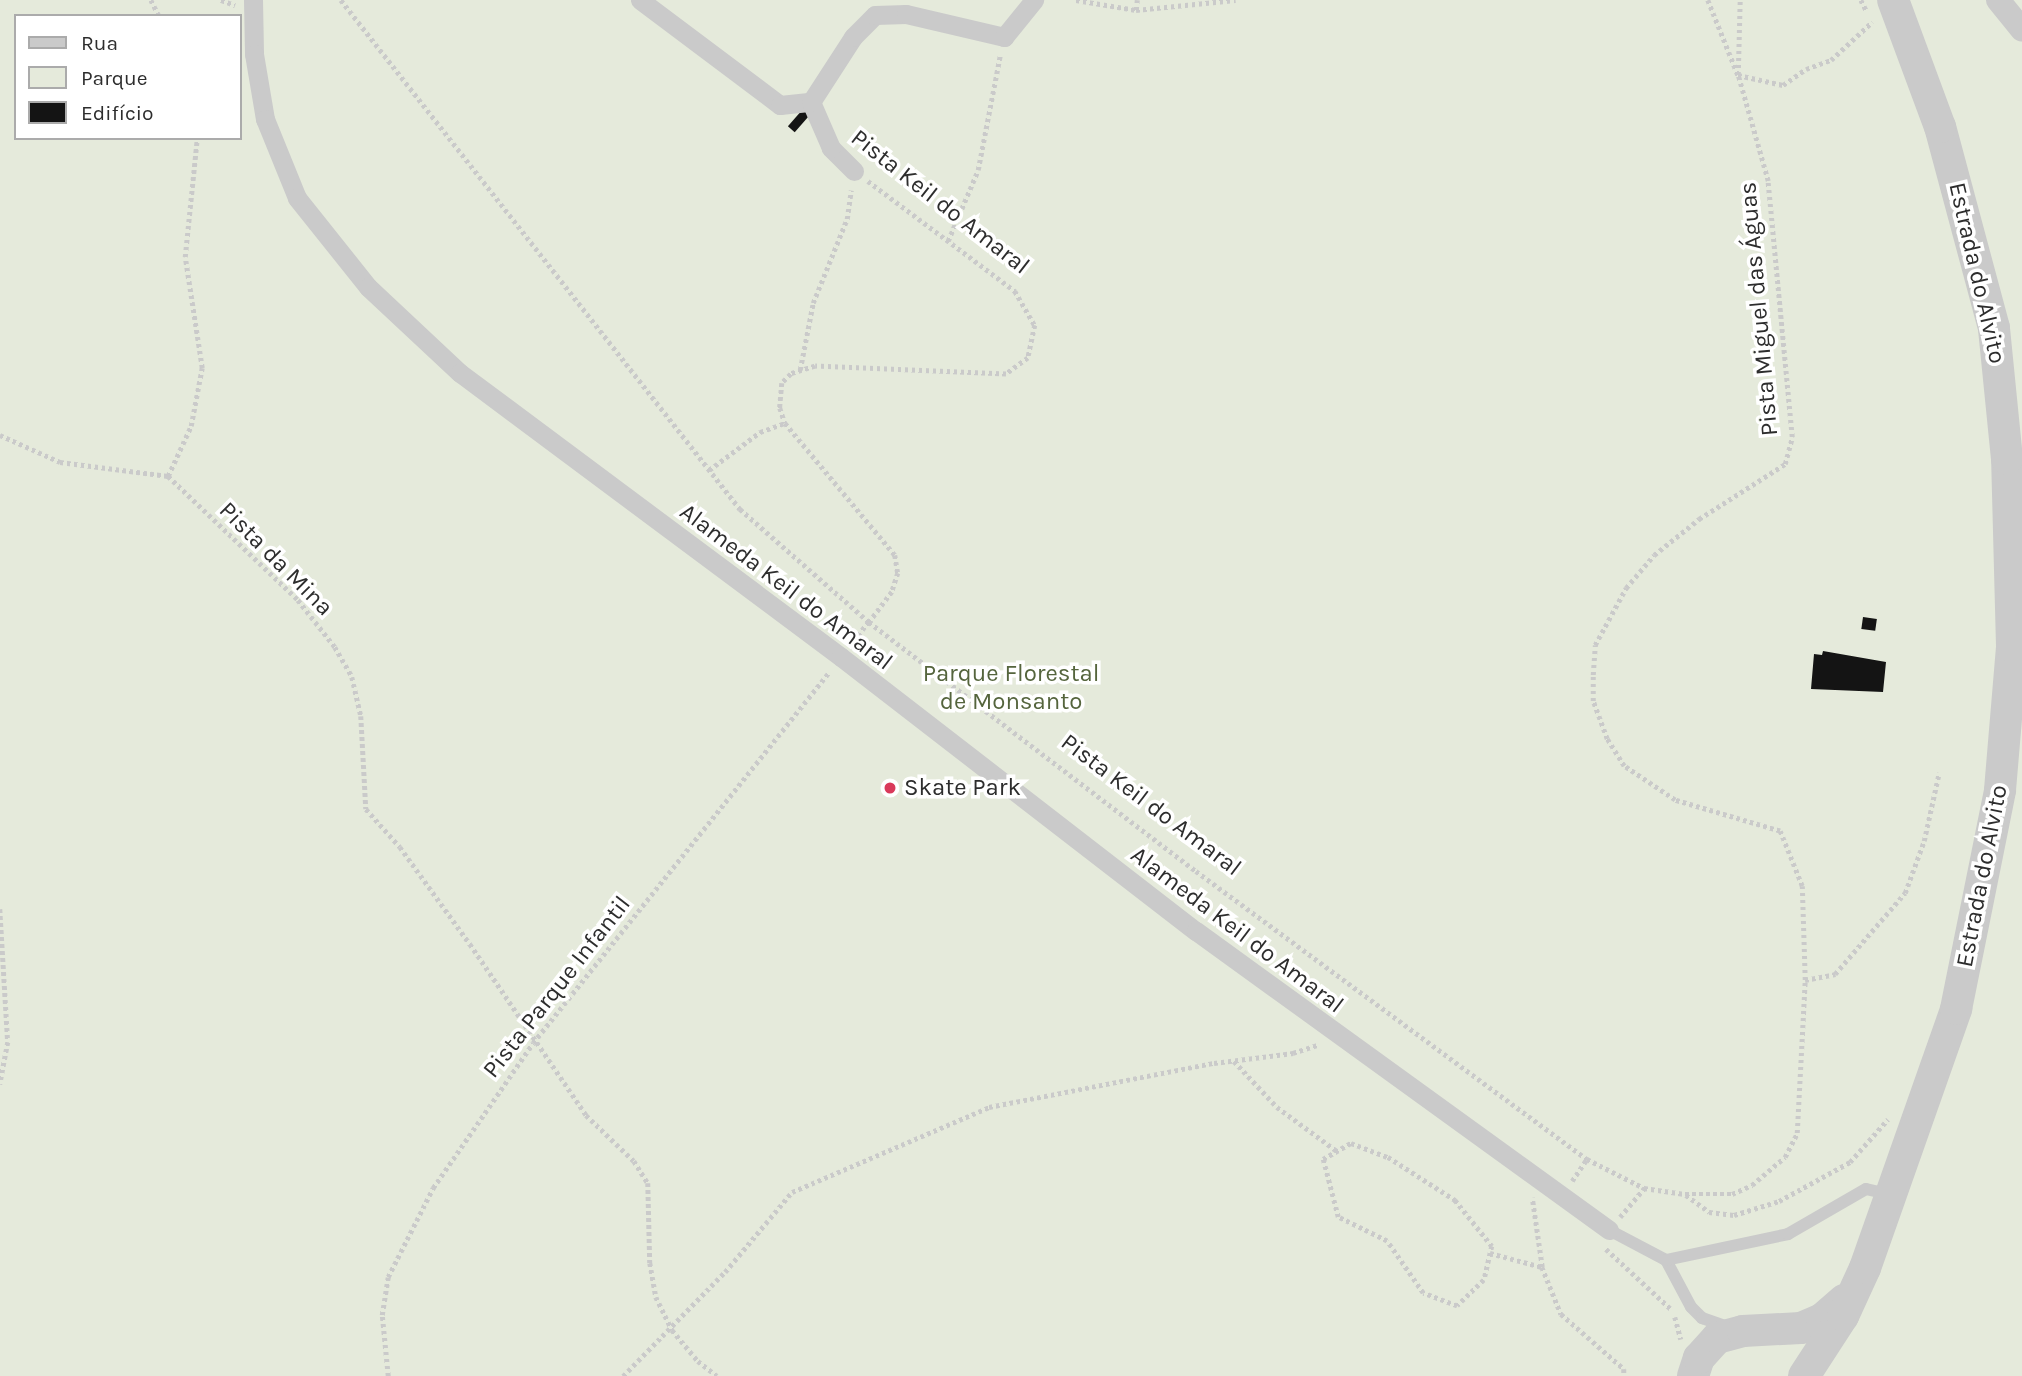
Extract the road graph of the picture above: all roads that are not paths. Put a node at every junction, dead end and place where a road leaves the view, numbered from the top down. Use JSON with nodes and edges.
{"nodes":[{"id":1,"x":253,"y":0,"type":"edge"},
{"id":2,"x":640,"y":0,"type":"edge"},
{"id":3,"x":1034,"y":0,"type":"edge"},
{"id":4,"x":1998,"y":0,"type":"edge"},
{"id":5,"x":1882,"y":11,"type":"edge"},
{"id":6,"x":2022,"y":30,"type":"edge"},
{"id":7,"x":811,"y":102,"type":"junction"},
{"id":8,"x":854,"y":171,"type":"road end"},
{"id":9,"x":1891,"y":1195,"type":"junction"},
{"id":10,"x":1604,"y":1236,"type":"joint"},
{"id":11,"x":1666,"y":1260,"type":"junction"},
{"id":12,"x":1855,"y":1289,"type":"junction"},
{"id":13,"x":1750,"y":1332,"type":"junction"},
{"id":14,"x":1687,"y":1364,"type":"edge"},
{"id":15,"x":1794,"y":1376,"type":"edge"},
{"id":16,"x":1804,"y":1376,"type":"edge"}],
"edges":[{"from":1,"to":10,"type":"street","name":"Alameda Keil do Amaral"},
{"from":2,"to":7,"type":"street"},
{"from":3,"to":7,"type":"street"},
{"from":4,"to":6,"type":"street"},
{"from":5,"to":9,"type":"street","name":"Estrada do Alvito"},
{"from":7,"to":8,"type":"street","name":"Pista Keil do Amaral"},
{"from":9,"to":11,"type":"lane"},
{"from":9,"to":12,"type":"street","name":"Estrada do Alvito"},
{"from":10,"to":11,"type":"lane"},
{"from":11,"to":13,"type":"lane"},
{"from":12,"to":13,"type":"street","name":"Estrada do Alvito"},
{"from":12,"to":16,"type":"street","name":"Estrada do Alvito"},
{"from":13,"to":14,"type":"street","name":"Estrada do Alvito"},
{"from":13,"to":15,"type":"street"}]}
